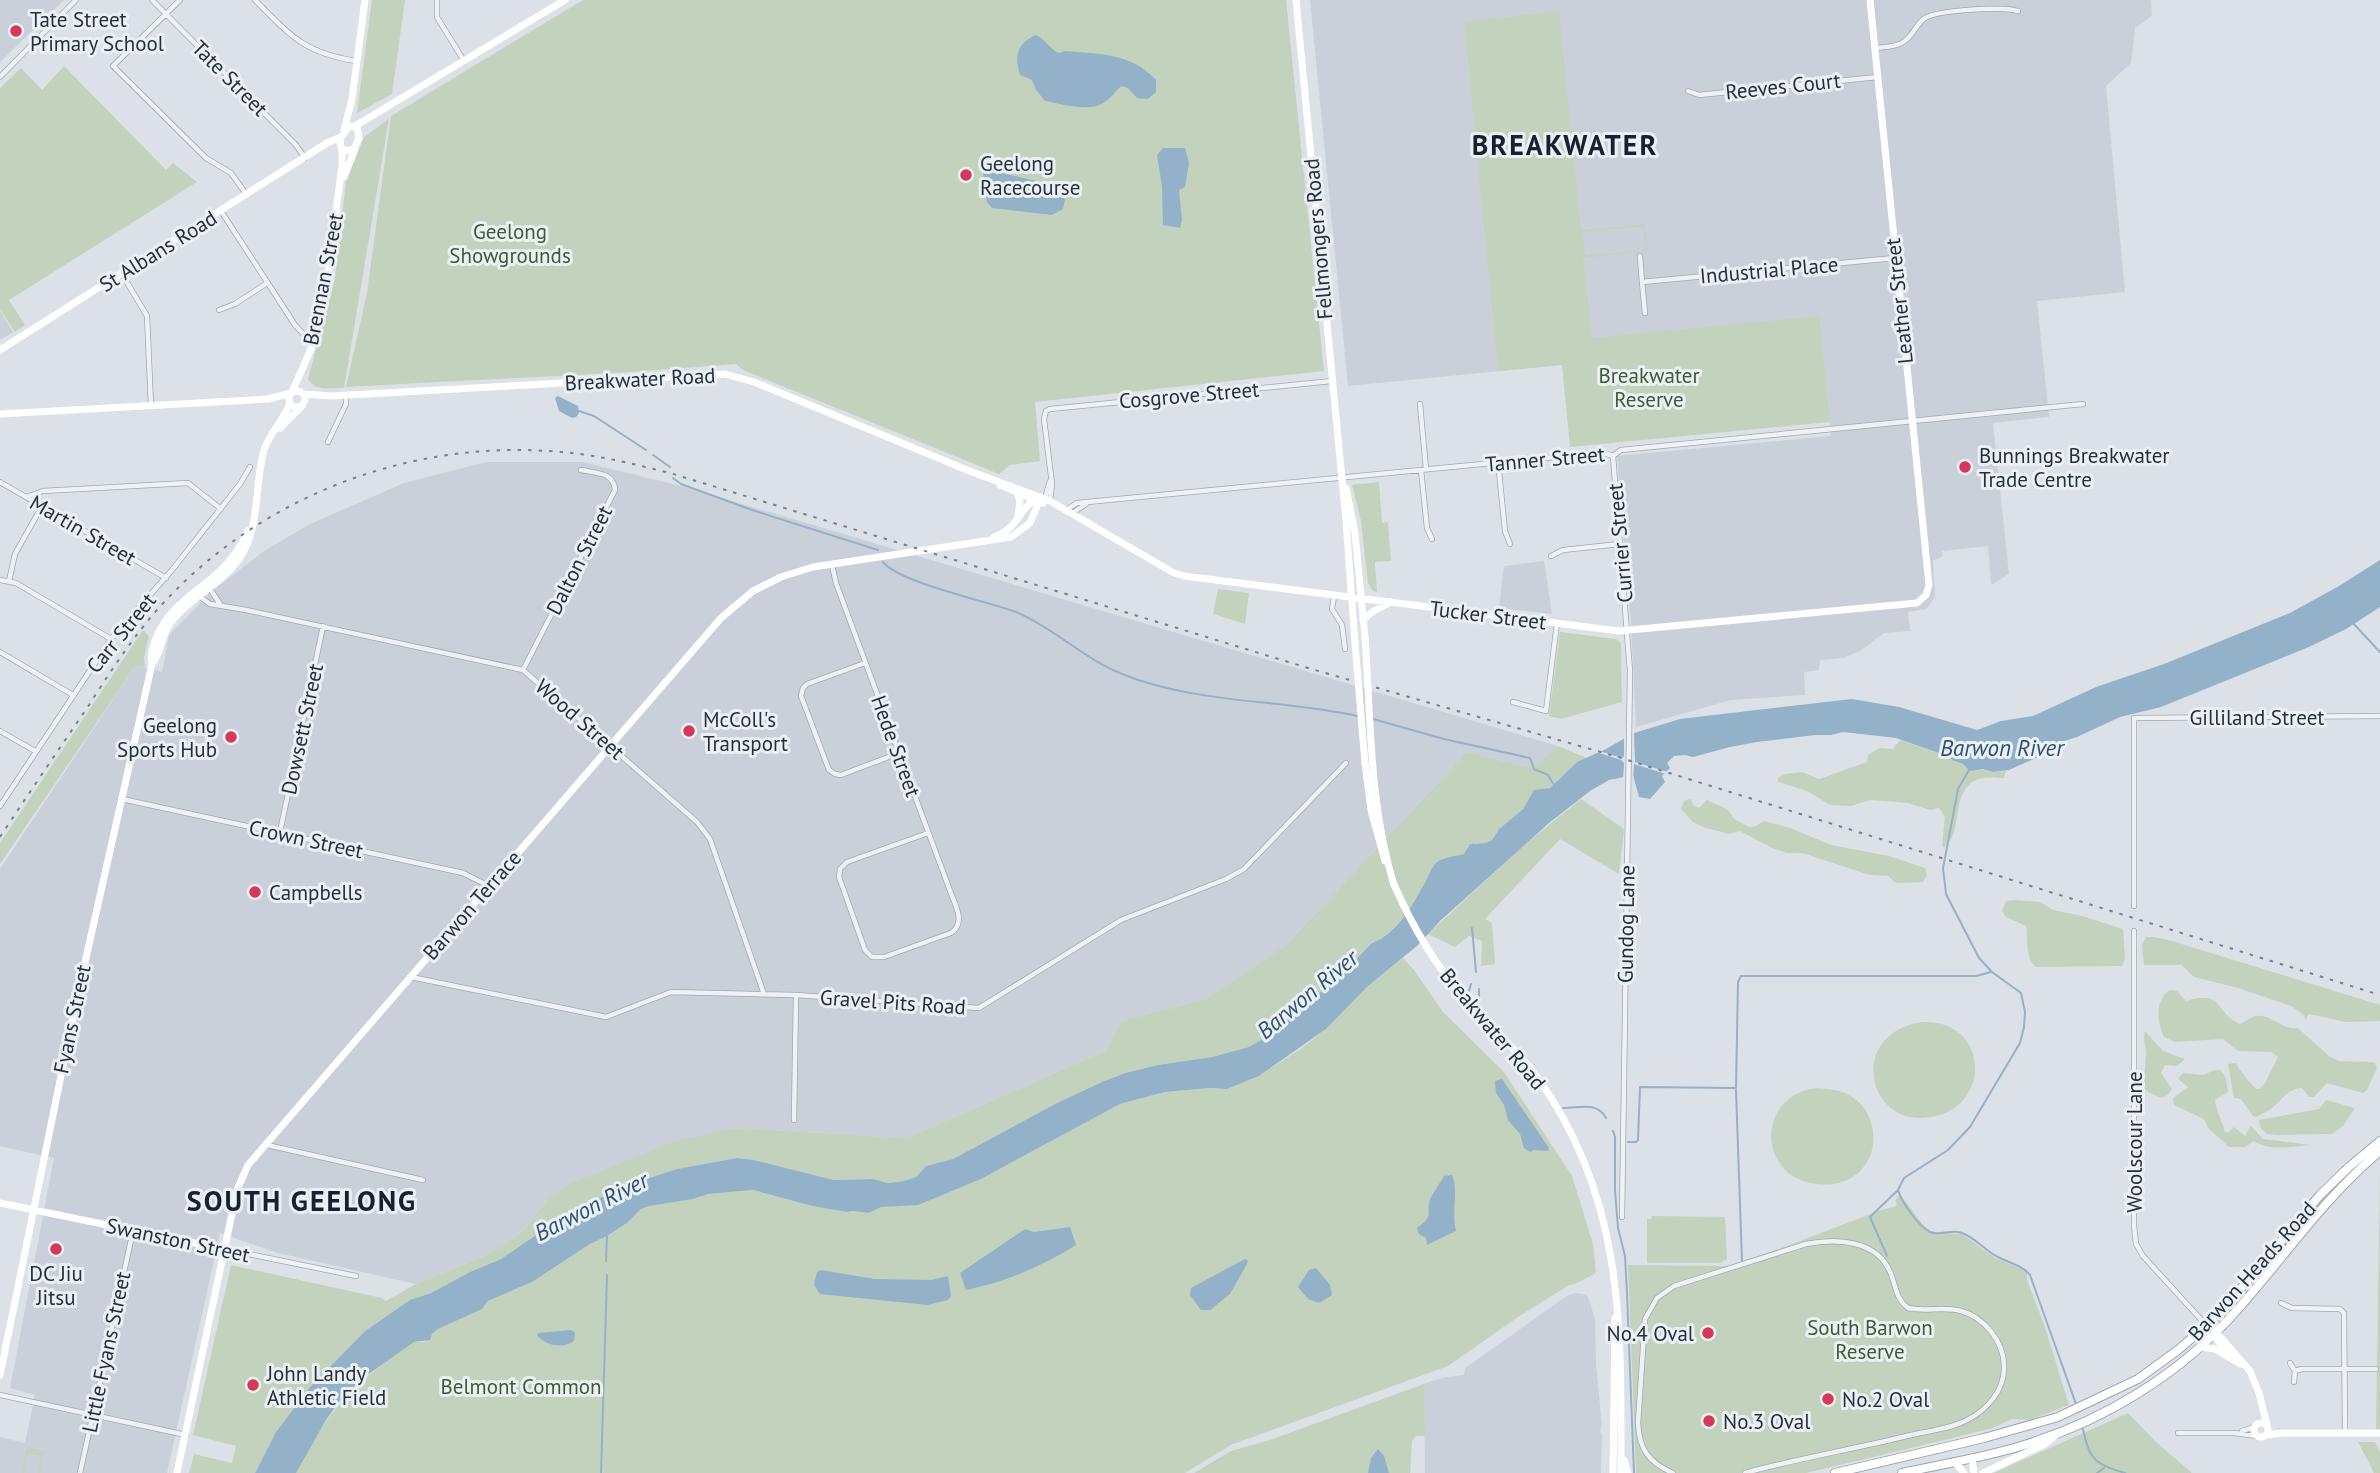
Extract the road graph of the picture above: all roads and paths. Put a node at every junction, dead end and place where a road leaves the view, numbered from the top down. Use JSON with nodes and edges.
{"nodes":[{"id":1,"x":76,"y":0,"type":"edge"},
{"id":2,"x":152,"y":0,"type":"edge"},
{"id":3,"x":180,"y":0,"type":"edge"},
{"id":4,"x":255,"y":0,"type":"edge"},
{"id":5,"x":365,"y":0,"type":"edge"},
{"id":6,"x":437,"y":0,"type":"edge"},
{"id":7,"x":565,"y":0,"type":"edge"},
{"id":8,"x":1296,"y":0,"type":"edge"},
{"id":9,"x":1870,"y":0,"type":"edge"},
{"id":10,"x":2018,"y":11,"type":"dead end"},
{"id":11,"x":166,"y":14,"type":"junction"},
{"id":12,"x":1875,"y":48,"type":"junction"},
{"id":13,"x":357,"y":61,"type":"junction"},
{"id":14,"x":464,"y":62,"type":"junction"},
{"id":15,"x":0,"y":77,"type":"edge"},
{"id":16,"x":1878,"y":77,"type":"junction"},
{"id":17,"x":1688,"y":91,"type":"dead end"},
{"id":18,"x":352,"y":99,"type":"junction"},
{"id":19,"x":383,"y":111,"type":"junction"},
{"id":20,"x":355,"y":126,"type":"junction"},
{"id":21,"x":343,"y":134,"type":"junction"},
{"id":22,"x":358,"y":143,"type":"junction"},
{"id":23,"x":342,"y":149,"type":"junction"},
{"id":24,"x":316,"y":152,"type":"junction"},
{"id":25,"x":306,"y":159,"type":"junction"},
{"id":26,"x":247,"y":195,"type":"junction"},
{"id":27,"x":339,"y":195,"type":"junction"},
{"id":28,"x":222,"y":211,"type":"junction"},
{"id":29,"x":1640,"y":256,"type":"dead end"},
{"id":30,"x":1895,"y":258,"type":"junction"},
{"id":31,"x":122,"y":274,"type":"junction"},
{"id":32,"x":1642,"y":282,"type":"junction"},
{"id":33,"x":267,"y":283,"type":"junction"},
{"id":34,"x":219,"y":310,"type":"dead end"},
{"id":35,"x":1645,"y":313,"type":"dead end"},
{"id":36,"x":313,"y":341,"type":"junction"},
{"id":37,"x":0,"y":351,"type":"edge"},
{"id":38,"x":306,"y":363,"type":"junction"},
{"id":39,"x":1332,"y":381,"type":"junction"},
{"id":40,"x":292,"y":393,"type":"junction"},
{"id":41,"x":346,"y":395,"type":"junction"},
{"id":42,"x":268,"y":399,"type":"junction"},
{"id":43,"x":304,"y":399,"type":"junction"},
{"id":44,"x":289,"y":402,"type":"junction"},
{"id":45,"x":1420,"y":404,"type":"dead end"},
{"id":46,"x":2083,"y":404,"type":"dead end"},
{"id":47,"x":151,"y":406,"type":"junction"},
{"id":48,"x":0,"y":414,"type":"edge"},
{"id":49,"x":1911,"y":422,"type":"junction"},
{"id":50,"x":328,"y":442,"type":"dead end"},
{"id":51,"x":1613,"y":456,"type":"junction"},
{"id":52,"x":1499,"y":462,"type":"junction"},
{"id":53,"x":261,"y":463,"type":"junction"},
{"id":54,"x":250,"y":467,"type":"dead end"},
{"id":55,"x":581,"y":470,"type":"dead end"},
{"id":56,"x":1423,"y":470,"type":"junction"},
{"id":57,"x":984,"y":476,"type":"joint"},
{"id":58,"x":1342,"y":478,"type":"junction"},
{"id":59,"x":0,"y":482,"type":"edge"},
{"id":60,"x":1006,"y":485,"type":"junction"},
{"id":61,"x":1017,"y":493,"type":"junction"},
{"id":62,"x":26,"y":497,"type":"junction"},
{"id":63,"x":1043,"y":500,"type":"junction"},
{"id":64,"x":43,"y":506,"type":"junction"},
{"id":65,"x":221,"y":509,"type":"junction"},
{"id":66,"x":1068,"y":512,"type":"junction"},
{"id":67,"x":1013,"y":526,"type":"junction"},
{"id":68,"x":1432,"y":539,"type":"dead end"},
{"id":69,"x":984,"y":541,"type":"junction"},
{"id":70,"x":1510,"y":544,"type":"dead end"},
{"id":71,"x":1620,"y":544,"type":"junction"},
{"id":72,"x":1552,"y":556,"type":"dead end"},
{"id":73,"x":832,"y":564,"type":"junction"},
{"id":74,"x":166,"y":578,"type":"junction"},
{"id":75,"x":0,"y":580,"type":"edge"},
{"id":76,"x":9,"y":581,"type":"junction"},
{"id":77,"x":202,"y":590,"type":"junction"},
{"id":78,"x":1334,"y":596,"type":"junction"},
{"id":79,"x":1352,"y":598,"type":"junction"},
{"id":80,"x":1361,"y":599,"type":"junction"},
{"id":81,"x":1922,"y":600,"type":"joint"},
{"id":82,"x":1391,"y":602,"type":"junction"},
{"id":83,"x":221,"y":604,"type":"junction"},
{"id":84,"x":1363,"y":620,"type":"junction"},
{"id":85,"x":1557,"y":623,"type":"junction"},
{"id":86,"x":323,"y":626,"type":"junction"},
{"id":87,"x":1628,"y":631,"type":"junction"},
{"id":88,"x":111,"y":639,"type":"junction"},
{"id":89,"x":1345,"y":649,"type":"dead end"},
{"id":90,"x":0,"y":653,"type":"edge"},
{"id":91,"x":866,"y":663,"type":"junction"},
{"id":92,"x":523,"y":670,"type":"junction"},
{"id":93,"x":73,"y":695,"type":"junction"},
{"id":94,"x":1513,"y":702,"type":"dead end"},
{"id":95,"x":2380,"y":716,"type":"edge"},
{"id":96,"x":0,"y":731,"type":"edge"},
{"id":97,"x":611,"y":746,"type":"junction"},
{"id":98,"x":35,"y":751,"type":"junction"},
{"id":99,"x":899,"y":753,"type":"junction"},
{"id":100,"x":1346,"y":763,"type":"dead end"},
{"id":101,"x":121,"y":799,"type":"junction"},
{"id":102,"x":0,"y":806,"type":"edge"},
{"id":103,"x":280,"y":832,"type":"junction"},
{"id":104,"x":928,"y":833,"type":"junction"},
{"id":105,"x":1395,"y":885,"type":"junction"},
{"id":106,"x":489,"y":886,"type":"junction"},
{"id":107,"x":2134,"y":906,"type":"dead end"},
{"id":108,"x":2134,"y":931,"type":"dead end"},
{"id":109,"x":411,"y":977,"type":"junction"},
{"id":110,"x":764,"y":994,"type":"junction"},
{"id":111,"x":796,"y":995,"type":"junction"},
{"id":112,"x":794,"y":1120,"type":"dead end"},
{"id":113,"x":2380,"y":1141,"type":"edge"},
{"id":114,"x":264,"y":1145,"type":"junction"},
{"id":115,"x":2380,"y":1151,"type":"edge"},
{"id":116,"x":423,"y":1180,"type":"dead end"},
{"id":117,"x":0,"y":1203,"type":"edge"},
{"id":118,"x":34,"y":1210,"type":"junction"},
{"id":119,"x":1622,"y":1217,"type":"dead end"},
{"id":120,"x":133,"y":1231,"type":"junction"},
{"id":121,"x":224,"y":1249,"type":"junction"},
{"id":122,"x":356,"y":1276,"type":"dead end"},
{"id":123,"x":1616,"y":1297,"type":"junction"},
{"id":124,"x":2281,"y":1303,"type":"dead end"},
{"id":125,"x":2207,"y":1325,"type":"junction"},
{"id":126,"x":2214,"y":1334,"type":"junction"},
{"id":127,"x":2201,"y":1346,"type":"junction"},
{"id":128,"x":2290,"y":1363,"type":"dead end"},
{"id":129,"x":2240,"y":1364,"type":"junction"},
{"id":130,"x":2345,"y":1369,"type":"junction"},
{"id":131,"x":2376,"y":1369,"type":"dead end"},
{"id":132,"x":2295,"y":1371,"type":"junction"},
{"id":133,"x":0,"y":1375,"type":"edge"},
{"id":134,"x":2255,"y":1382,"type":"junction"},
{"id":135,"x":2294,"y":1382,"type":"dead end"},
{"id":136,"x":0,"y":1395,"type":"edge"},
{"id":137,"x":2260,"y":1397,"type":"junction"},
{"id":138,"x":93,"y":1415,"type":"junction"},
{"id":139,"x":2256,"y":1429,"type":"junction"},
{"id":140,"x":2267,"y":1429,"type":"junction"},
{"id":141,"x":2063,"y":1431,"type":"junction"},
{"id":142,"x":2178,"y":1433,"type":"dead end"},
{"id":143,"x":2345,"y":1433,"type":"junction"},
{"id":144,"x":2380,"y":1433,"type":"edge"},
{"id":145,"x":186,"y":1435,"type":"junction"},
{"id":146,"x":1972,"y":1441,"type":"junction"},
{"id":147,"x":1621,"y":1452,"type":"junction"},
{"id":148,"x":1975,"y":1457,"type":"junction"},
{"id":149,"x":1955,"y":1462,"type":"junction"},
{"id":150,"x":80,"y":1473,"type":"edge"},
{"id":151,"x":177,"y":1473,"type":"edge"},
{"id":152,"x":1613,"y":1473,"type":"edge"},
{"id":153,"x":1621,"y":1473,"type":"edge"},
{"id":154,"x":1628,"y":1473,"type":"edge"},
{"id":155,"x":1673,"y":1473,"type":"edge"},
{"id":156,"x":1745,"y":1473,"type":"edge"},
{"id":157,"x":1835,"y":1473,"type":"edge"},
{"id":158,"x":1902,"y":1473,"type":"edge"},
{"id":159,"x":1964,"y":1473,"type":"edge"},
{"id":160,"x":1974,"y":1473,"type":"edge"},
{"id":161,"x":1981,"y":1473,"type":"edge"}],
"edges":[{"from":1,"to":15,"type":"street"},
{"from":2,"to":11,"type":"street","name":"Tate Street"},
{"from":3,"to":11,"type":"street"},
{"from":4,"to":13,"type":"street"},
{"from":5,"to":13,"type":"street"},
{"from":6,"to":14,"type":"street"},
{"from":7,"to":14,"type":"street"},
{"from":8,"to":39,"type":"street","name":"Fellmongers Road"},
{"from":9,"to":12,"type":"street","name":"Leather Street"},
{"from":10,"to":12,"type":"street"},
{"from":11,"to":25,"type":"street","name":"Tate Street"},
{"from":11,"to":26,"type":"street"},
{"from":12,"to":16,"type":"street","name":"Leather Street"},
{"from":13,"to":18,"type":"street"},
{"from":14,"to":19,"type":"street"},
{"from":16,"to":17,"type":"street","name":"Reeves Court"},
{"from":16,"to":30,"type":"street","name":"Leather Street"},
{"from":18,"to":20,"type":"street"},
{"from":18,"to":21,"type":"street"},
{"from":19,"to":20,"type":"street"},
{"from":19,"to":22,"type":"street"},
{"from":20,"to":21,"type":"street","name":"St Albans Road"},
{"from":20,"to":22,"type":"street"},
{"from":21,"to":23,"type":"street","name":"Brennan Street"},
{"from":21,"to":24,"type":"street","name":"St Albans Road"},
{"from":22,"to":23,"type":"street","name":"St Albans Road"},
{"from":22,"to":27,"type":"street","name":"Brennan Street"},
{"from":23,"to":24,"type":"street","name":"St Albans Road"},
{"from":23,"to":27,"type":"street","name":"Brennan Street"},
{"from":24,"to":25,"type":"street","name":"St Albans Road"},
{"from":25,"to":26,"type":"street","name":"St Albans Road"},
{"from":26,"to":28,"type":"street","name":"St Albans Road"},
{"from":27,"to":36,"type":"street","name":"Brennan Street"},
{"from":28,"to":31,"type":"street","name":"St Albans Road"},
{"from":28,"to":33,"type":"street"},
{"from":29,"to":32,"type":"street"},
{"from":30,"to":32,"type":"street","name":"Industrial Place"},
{"from":30,"to":49,"type":"street","name":"Leather Street"},
{"from":31,"to":37,"type":"street","name":"St Albans Road"},
{"from":31,"to":47,"type":"street"},
{"from":32,"to":35,"type":"street"},
{"from":33,"to":34,"type":"street"},
{"from":33,"to":36,"type":"street"},
{"from":36,"to":38,"type":"street","name":"Brennan Street"},
{"from":38,"to":40,"type":"street","name":"Brennan Street"},
{"from":38,"to":43,"type":"street","name":"Brennan Street"},
{"from":39,"to":58,"type":"street","name":"Fellmongers Road"},
{"from":39,"to":63,"type":"street","name":"Cosgrove Street"},
{"from":40,"to":42,"type":"street"},
{"from":40,"to":43,"type":"street"},
{"from":40,"to":44,"type":"street","name":"Brennan Street"},
{"from":41,"to":43,"type":"street","name":"Breakwater Road"},
{"from":41,"to":50,"type":"street"},
{"from":41,"to":57,"type":"street","name":"Breakwater Road"},
{"from":42,"to":44,"type":"street"},
{"from":42,"to":47,"type":"street"},
{"from":43,"to":44,"type":"street"},
{"from":43,"to":53,"type":"street","name":"Fyans Street"},
{"from":44,"to":53,"type":"street","name":"Fyans Street"},
{"from":45,"to":56,"type":"street"},
{"from":46,"to":49,"type":"street","name":"Tanner Street"},
{"from":47,"to":48,"type":"street"},
{"from":49,"to":51,"type":"street","name":"Tanner Street"},
{"from":49,"to":81,"type":"street","name":"Leather Street"},
{"from":51,"to":52,"type":"street","name":"Tanner Street"},
{"from":51,"to":71,"type":"street","name":"Currier Street"},
{"from":52,"to":56,"type":"street","name":"Tanner Street"},
{"from":52,"to":70,"type":"street"},
{"from":53,"to":77,"type":"street","name":"Fyans Street"},
{"from":54,"to":65,"type":"street","name":"Carr Street"},
{"from":55,"to":92,"type":"street","name":"Dalton Street"},
{"from":56,"to":58,"type":"street","name":"Tanner Street"},
{"from":56,"to":68,"type":"street"},
{"from":57,"to":60,"type":"street","name":"Tucker Street"},
{"from":58,"to":66,"type":"street","name":"Tanner Street"},
{"from":58,"to":79,"type":"street","name":"Fellmongers Road"},
{"from":58,"to":80,"type":"street","name":"Fellmongers Road"},
{"from":59,"to":62,"type":"street","name":"Martin Street"},
{"from":60,"to":61,"type":"street","name":"Tucker Street"},
{"from":60,"to":63,"type":"street"},
{"from":61,"to":63,"type":"street","name":"Tucker Street"},
{"from":61,"to":67,"type":"street"},
{"from":62,"to":64,"type":"street","name":"Martin Street"},
{"from":62,"to":65,"type":"street"},
{"from":63,"to":66,"type":"street","name":"Tucker Street"},
{"from":63,"to":67,"type":"street","name":"Barwon Terrace"},
{"from":63,"to":69,"type":"street","name":"Barwon Terrace"},
{"from":64,"to":74,"type":"street","name":"Martin Street"},
{"from":64,"to":76,"type":"street"},
{"from":65,"to":74,"type":"street","name":"Carr Street"},
{"from":66,"to":78,"type":"street","name":"Tucker Street"},
{"from":67,"to":69,"type":"street","name":"Barwon Terrace"},
{"from":69,"to":73,"type":"street","name":"Barwon Terrace"},
{"from":71,"to":72,"type":"street"},
{"from":71,"to":87,"type":"street","name":"Currier Street"},
{"from":73,"to":91,"type":"street","name":"Hede Street"},
{"from":73,"to":97,"type":"street","name":"Barwon Terrace"},
{"from":74,"to":88,"type":"street","name":"Carr Street"},
{"from":75,"to":76,"type":"street"},
{"from":76,"to":88,"type":"street"},
{"from":77,"to":83,"type":"street"},
{"from":77,"to":83,"type":"street","name":"Wood Street"},
{"from":77,"to":101,"type":"street","name":"Fyans Street"},
{"from":78,"to":79,"type":"street","name":"Tucker Street"},
{"from":78,"to":89,"type":"street"},
{"from":79,"to":80,"type":"street","name":"Tucker Street"},
{"from":79,"to":105,"type":"street","name":"Breakwater Road","bridge":true},
{"from":80,"to":82,"type":"street","name":"Tucker Street"},
{"from":80,"to":84,"type":"street","name":"Breakwater Road"},
{"from":81,"to":87,"type":"street","name":"Tucker Street"},
{"from":82,"to":84,"type":"street"},
{"from":82,"to":85,"type":"street","name":"Tucker Street"},
{"from":83,"to":86,"type":"street","name":"Wood Street"},
{"from":84,"to":105,"type":"street","name":"Breakwater Road","bridge":true},
{"from":85,"to":87,"type":"street","name":"Tucker Street"},
{"from":85,"to":94,"type":"street"},
{"from":86,"to":92,"type":"street","name":"Wood Street"},
{"from":86,"to":103,"type":"street","name":"Dowsett Street"},
{"from":87,"to":119,"type":"street","name":"Gundog Lane"},
{"from":88,"to":93,"type":"street","name":"Carr Street"},
{"from":90,"to":93,"type":"street"},
{"from":91,"to":99,"type":"street","name":"Hede Street"},
{"from":91,"to":99,"type":"street"},
{"from":92,"to":97,"type":"street","name":"Wood Street"},
{"from":93,"to":98,"type":"street","name":"Carr Street"},
{"from":95,"to":107,"type":"street","name":"Gilliland Street"},
{"from":96,"to":98,"type":"street"},
{"from":97,"to":106,"type":"street","name":"Barwon Terrace"},
{"from":97,"to":110,"type":"street","name":"Wood Street"},
{"from":98,"to":102,"type":"street","name":"Carr Street"},
{"from":99,"to":104,"type":"street","name":"Hede Street"},
{"from":100,"to":111,"type":"street","name":"Gravel Pits Road"},
{"from":101,"to":103,"type":"street","name":"Crown Street"},
{"from":101,"to":118,"type":"street","name":"Fyans Street"},
{"from":103,"to":106,"type":"street","name":"Crown Street"},
{"from":104,"to":104,"type":"street","name":"Hede Street"},
{"from":105,"to":123,"type":"street","name":"Breakwater Road"},
{"from":106,"to":109,"type":"street","name":"Barwon Terrace"},
{"from":108,"to":125,"type":"street","name":"Woolscour Lane"},
{"from":109,"to":110,"type":"street","name":"Gravel Pits Road"},
{"from":109,"to":114,"type":"street","name":"Barwon Terrace"},
{"from":110,"to":111,"type":"street","name":"Gravel Pits Road"},
{"from":111,"to":112,"type":"street"},
{"from":113,"to":125,"type":"main road","name":"Barwon Heads Road"},
{"from":114,"to":116,"type":"street"},
{"from":114,"to":121,"type":"street","name":"Barwon Terrace"},
{"from":115,"to":126,"type":"main road","name":"Barwon Heads Road"},
{"from":117,"to":118,"type":"street","name":"Swanston Street"},
{"from":118,"to":120,"type":"street","name":"Swanston Street"},
{"from":118,"to":133,"type":"street","name":"Fyans Street"},
{"from":120,"to":121,"type":"street","name":"Swanston Street"},
{"from":120,"to":138,"type":"street","name":"Little Fyans Street"},
{"from":121,"to":122,"type":"street","name":"Swanston Street"},
{"from":121,"to":145,"type":"street","name":"Barwon Terrace"},
{"from":123,"to":147,"type":"street","name":"Breakwater Road"},
{"from":123,"to":152,"type":"street","name":"Breakwater Road"},
{"from":124,"to":130,"type":"street"},
{"from":125,"to":126,"type":"main road"},
{"from":125,"to":146,"type":"main road","name":"Barwon Heads Road"},
{"from":126,"to":127,"type":"main road","name":"Barwon Heads Road"},
{"from":126,"to":129,"type":"street"},
{"from":126,"to":134,"type":"street"},
{"from":127,"to":129,"type":"street"},
{"from":127,"to":141,"type":"main road","name":"Barwon Heads Road"},
{"from":128,"to":132,"type":"street"},
{"from":129,"to":134,"type":"street"},
{"from":130,"to":131,"type":"street"},
{"from":130,"to":132,"type":"street"},
{"from":130,"to":143,"type":"street"},
{"from":132,"to":135,"type":"street"},
{"from":134,"to":137,"type":"street"},
{"from":136,"to":138,"type":"street"},
{"from":137,"to":139,"type":"street"},
{"from":137,"to":140,"type":"street"},
{"from":138,"to":145,"type":"street"},
{"from":138,"to":150,"type":"street","name":"Little Fyans Street"},
{"from":139,"to":140,"type":"street"},
{"from":139,"to":140,"type":"street"},
{"from":139,"to":142,"type":"street"},
{"from":140,"to":143,"type":"street"},
{"from":141,"to":148,"type":"main road","name":"Barwon Heads Road"},
{"from":141,"to":161,"type":"street"},
{"from":143,"to":144,"type":"street"},
{"from":145,"to":151,"type":"street","name":"Barwon Terrace"},
{"from":146,"to":148,"type":"main road"},
{"from":146,"to":157,"type":"main road","name":"Barwon Heads Road"},
{"from":147,"to":153,"type":"street","name":"Breakwater Road"},
{"from":147,"to":154,"type":"street"},
{"from":148,"to":149,"type":"main road","name":"Barwon Heads Road"},
{"from":148,"to":160,"type":"street"},
{"from":148,"to":161,"type":"street"},
{"from":149,"to":158,"type":"main road","name":"Barwon Heads Road"},
{"from":149,"to":159,"type":"street"},
{"from":155,"to":156,"type":"street"}]}
